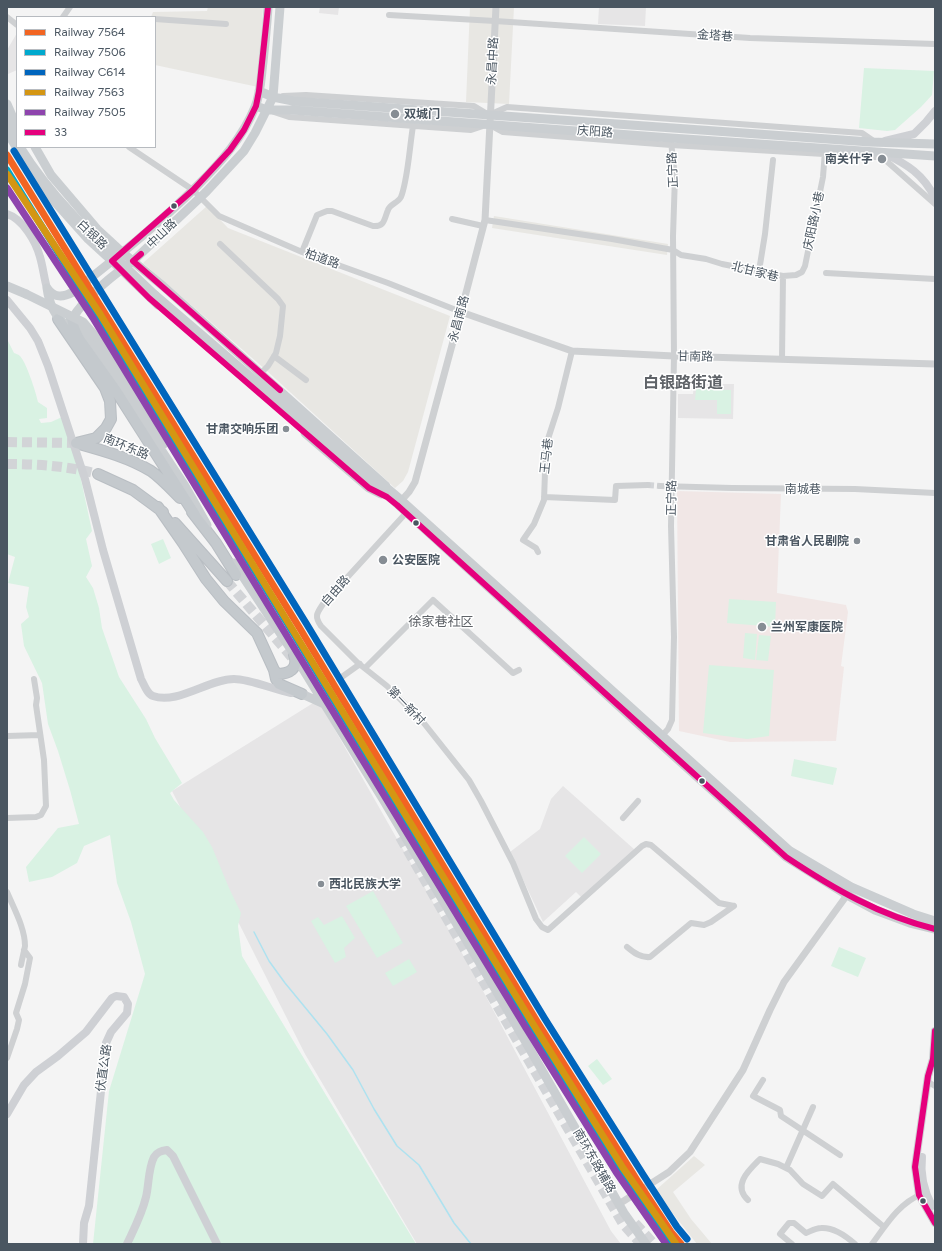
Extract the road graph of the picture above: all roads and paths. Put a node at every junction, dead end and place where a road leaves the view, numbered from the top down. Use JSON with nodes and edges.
{"nodes":[{"id":1,"x":70,"y":7,"type":"edge"},
{"id":2,"x":268,"y":7,"type":"edge"},
{"id":3,"x":280,"y":7,"type":"edge"},
{"id":4,"x":496,"y":7,"type":"edge"},
{"id":5,"x":389,"y":15,"type":"dead end"},
{"id":6,"x":64,"y":16,"type":"edge"},
{"id":7,"x":7,"y":17,"type":"edge"},
{"id":8,"x":156,"y":19,"type":"edge"},
{"id":9,"x":495,"y":21,"type":"junction"},
{"id":10,"x":16,"y":24,"type":"edge"},
{"id":11,"x":226,"y":24,"type":"dead end"},
{"id":12,"x":935,"y":44,"type":"edge"},
{"id":13,"x":259,"y":91,"type":"junction"},
{"id":14,"x":273,"y":97,"type":"junction"},
{"id":15,"x":256,"y":106,"type":"junction"},
{"id":16,"x":9,"y":107,"type":"edge"},
{"id":17,"x":267,"y":110,"type":"junction"},
{"id":18,"x":935,"y":111,"type":"edge"},
{"id":19,"x":16,"y":116,"type":"edge"},
{"id":20,"x":7,"y":120,"type":"edge"},
{"id":21,"x":489,"y":120,"type":"junction"},
{"id":22,"x":16,"y":124,"type":"edge"},
{"id":23,"x":413,"y":126,"type":"junction"},
{"id":24,"x":7,"y":132,"type":"edge"},
{"id":25,"x":16,"y":139,"type":"edge"},
{"id":26,"x":671,"y":141,"type":"junction"},
{"id":27,"x":877,"y":142,"type":"junction"},
{"id":28,"x":935,"y":144,"type":"edge"},
{"id":29,"x":16,"y":147,"type":"edge"},
{"id":30,"x":17,"y":148,"type":"edge"},
{"id":31,"x":21,"y":148,"type":"edge"},
{"id":32,"x":26,"y":148,"type":"edge"},
{"id":33,"x":36,"y":148,"type":"edge"},
{"id":34,"x":130,"y":148,"type":"edge"},
{"id":35,"x":825,"y":151,"type":"junction"},
{"id":36,"x":883,"y":155,"type":"junction"},
{"id":37,"x":935,"y":156,"type":"edge"},
{"id":38,"x":773,"y":160,"type":"dead end"},
{"id":39,"x":193,"y":190,"type":"junction"},
{"id":40,"x":200,"y":197,"type":"junction"},
{"id":41,"x":935,"y":198,"type":"edge"},
{"id":42,"x":935,"y":204,"type":"edge"},
{"id":43,"x":7,"y":214,"type":"edge"},
{"id":44,"x":452,"y":219,"type":"dead end"},
{"id":45,"x":484,"y":223,"type":"junction"},
{"id":46,"x":220,"y":244,"type":"dead end"},
{"id":47,"x":673,"y":250,"type":"junction"},
{"id":48,"x":302,"y":252,"type":"junction"},
{"id":49,"x":123,"y":253,"type":"junction"},
{"id":50,"x":112,"y":261,"type":"junction"},
{"id":51,"x":133,"y":261,"type":"junction"},
{"id":52,"x":121,"y":270,"type":"junction"},
{"id":53,"x":759,"y":271,"type":"junction"},
{"id":54,"x":826,"y":272,"type":"dead end"},
{"id":55,"x":783,"y":276,"type":"junction"},
{"id":56,"x":935,"y":279,"type":"edge"},
{"id":57,"x":7,"y":286,"type":"edge"},
{"id":58,"x":47,"y":288,"type":"junction"},
{"id":59,"x":7,"y":300,"type":"edge"},
{"id":60,"x":461,"y":312,"type":"junction"},
{"id":61,"x":72,"y":318,"type":"junction"},
{"id":62,"x":58,"y":319,"type":"junction"},
{"id":63,"x":572,"y":351,"type":"junction"},
{"id":64,"x":274,"y":356,"type":"junction"},
{"id":65,"x":674,"y":356,"type":"junction"},
{"id":66,"x":782,"y":358,"type":"junction"},
{"id":67,"x":935,"y":364,"type":"edge"},
{"id":68,"x":261,"y":373,"type":"junction"},
{"id":69,"x":306,"y":380,"type":"dead end"},
{"id":70,"x":98,"y":474,"type":"tunnel mouth"},
{"id":71,"x":372,"y":479,"type":"junction"},
{"id":72,"x":648,"y":485,"type":"tunnel mouth"},
{"id":73,"x":185,"y":486,"type":"junction"},
{"id":74,"x":660,"y":486,"type":"tunnel mouth"},
{"id":75,"x":672,"y":487,"type":"junction"},
{"id":76,"x":389,"y":494,"type":"junction"},
{"id":77,"x":935,"y":494,"type":"edge"},
{"id":78,"x":544,"y":497,"type":"junction"},
{"id":79,"x":399,"y":503,"type":"junction"},
{"id":80,"x":158,"y":508,"type":"junction"},
{"id":81,"x":406,"y":513,"type":"junction"},
{"id":82,"x":195,"y":516,"type":"junction"},
{"id":83,"x":538,"y":552,"type":"dead end"},
{"id":84,"x":236,"y":575,"type":"tunnel mouth"},
{"id":85,"x":227,"y":581,"type":"tunnel mouth"},
{"id":86,"x":294,"y":655,"type":"junction"},
{"id":87,"x":362,"y":666,"type":"junction"},
{"id":88,"x":274,"y":670,"type":"junction"},
{"id":89,"x":519,"y":670,"type":"dead end"},
{"id":90,"x":34,"y":678,"type":"dead end"},
{"id":91,"x":339,"y":679,"type":"dead end"},
{"id":92,"x":302,"y":694,"type":"junction"},
{"id":93,"x":324,"y":704,"type":"junction"},
{"id":94,"x":7,"y":736,"type":"edge"},
{"id":95,"x":40,"y":736,"type":"junction"},
{"id":96,"x":660,"y":739,"type":"junction"},
{"id":97,"x":638,"y":801,"type":"dead end"},
{"id":98,"x":7,"y":818,"type":"edge"},
{"id":99,"x":623,"y":818,"type":"dead end"},
{"id":100,"x":7,"y":892,"type":"edge"},
{"id":101,"x":846,"y":895,"type":"junction"},
{"id":102,"x":935,"y":921,"type":"edge"},
{"id":103,"x":935,"y":929,"type":"edge"},
{"id":104,"x":627,"y":948,"type":"dead end"},
{"id":105,"x":24,"y":950,"type":"junction"},
{"id":106,"x":21,"y":965,"type":"dead end"},
{"id":107,"x":935,"y":1031,"type":"edge"},
{"id":108,"x":7,"y":1058,"type":"edge"},
{"id":109,"x":935,"y":1068,"type":"edge"},
{"id":110,"x":763,"y":1080,"type":"dead end"},
{"id":111,"x":932,"y":1084,"type":"edge"},
{"id":112,"x":813,"y":1107,"type":"dead end"},
{"id":113,"x":7,"y":1114,"type":"edge"},
{"id":114,"x":803,"y":1130,"type":"junction"},
{"id":115,"x":840,"y":1155,"type":"dead end"},
{"id":116,"x":786,"y":1168,"type":"junction"},
{"id":117,"x":923,"y":1194,"type":"junction"},
{"id":118,"x":748,"y":1200,"type":"dead end"},
{"id":119,"x":623,"y":1202,"type":"junction"},
{"id":120,"x":935,"y":1212,"type":"edge"},
{"id":121,"x":935,"y":1223,"type":"edge"},
{"id":122,"x":884,"y":1227,"type":"junction"},
{"id":123,"x":83,"y":1244,"type":"edge"},
{"id":124,"x":127,"y":1244,"type":"edge"},
{"id":125,"x":217,"y":1244,"type":"edge"},
{"id":126,"x":646,"y":1244,"type":"edge"},
{"id":127,"x":792,"y":1244,"type":"edge"},
{"id":128,"x":855,"y":1244,"type":"edge"},
{"id":129,"x":872,"y":1244,"type":"edge"}],
"edges":[{"from":1,"to":6,"type":"street"},
{"from":2,"to":13,"type":"main road","name":"中山路"},
{"from":3,"to":14,"type":"main road","name":"中山路"},
{"from":4,"to":9,"type":"street","name":"永昌中路"},
{"from":5,"to":9,"type":"street","name":"金塔巷"},
{"from":7,"to":10,"type":"street"},
{"from":8,"to":11,"type":"street"},
{"from":9,"to":12,"type":"street","name":"金塔巷"},
{"from":9,"to":21,"type":"street","name":"永昌中路"},
{"from":13,"to":14,"type":"main road","name":"庆阳路"},
{"from":13,"to":15,"type":"main road","name":"中山路"},
{"from":14,"to":17,"type":"main road","name":"中山路"},
{"from":14,"to":21,"type":"main road","name":"庆阳路"},
{"from":15,"to":17,"type":"main road","name":"庆阳路"},
{"from":15,"to":39,"type":"main road","name":"中山路"},
{"from":16,"to":19,"type":"main road"},
{"from":16,"to":22,"type":"main road"},
{"from":17,"to":21,"type":"main road","name":"庆阳路"},
{"from":17,"to":23,"type":"street"},
{"from":17,"to":40,"type":"main road","name":"中山路"},
{"from":18,"to":27,"type":"main road"},
{"from":20,"to":25,"type":"main road"},
{"from":21,"to":23,"type":"street"},
{"from":21,"to":26,"type":"main road","name":"庆阳路"},
{"from":21,"to":27,"type":"main road","name":"庆阳路"},
{"from":21,"to":45,"type":"street","name":"永昌南路"},
{"from":23,"to":48,"type":"street"},
{"from":24,"to":29,"type":"main road"},
{"from":26,"to":35,"type":"main road","name":"庆阳路"},
{"from":26,"to":47,"type":"street","name":"正宁路"},
{"from":27,"to":28,"type":"main road","name":"庆阳路"},
{"from":30,"to":50,"type":"main road"},
{"from":31,"to":71,"type":"main road","name":"白银路","bridge":true},
{"from":32,"to":71,"type":"main road","name":"白银路","bridge":true},
{"from":33,"to":49,"type":"main road"},
{"from":34,"to":39,"type":"street","name":"柏道路"},
{"from":35,"to":36,"type":"main road","name":"庆阳路"},
{"from":35,"to":55,"type":"street","name":"庆阳路小巷"},
{"from":36,"to":37,"type":"main road","name":"庆阳路"},
{"from":36,"to":41,"type":"main road"},
{"from":36,"to":42,"type":"street"},
{"from":38,"to":53,"type":"street"},
{"from":39,"to":40,"type":"street","name":"柏道路"},
{"from":39,"to":49,"type":"main road","name":"中山路"},
{"from":40,"to":48,"type":"street","name":"柏道路"},
{"from":40,"to":51,"type":"main road","name":"中山路"},
{"from":43,"to":58,"type":"main road"},
{"from":44,"to":45,"type":"street"},
{"from":45,"to":47,"type":"street"},
{"from":45,"to":60,"type":"street","name":"永昌南路"},
{"from":46,"to":64,"type":"street"},
{"from":47,"to":53,"type":"street","name":"北甘家巷"},
{"from":47,"to":65,"type":"street","name":"正宁路"},
{"from":48,"to":60,"type":"street","name":"柏道路"},
{"from":49,"to":50,"type":"main road","name":"中山路"},
{"from":49,"to":51,"type":"main road"},
{"from":50,"to":52,"type":"main road"},
{"from":50,"to":58,"type":"main road","name":"中山路"},
{"from":51,"to":52,"type":"main road","name":"中山路"},
{"from":51,"to":68,"type":"main road"},
{"from":52,"to":61,"type":"main road","name":"中山路"},
{"from":52,"to":76,"type":"main road"},
{"from":53,"to":55,"type":"street","name":"北甘家巷"},
{"from":54,"to":56,"type":"street"},
{"from":55,"to":66,"type":"street","name":"北甘家巷"},
{"from":57,"to":73,"type":"main road","bridge":true},
{"from":58,"to":62,"type":"main road"},
{"from":59,"to":92,"type":"main road"},
{"from":60,"to":63,"type":"street","name":"甘南路"},
{"from":60,"to":79,"type":"street","name":"永昌南路"},
{"from":61,"to":62,"type":"main road"},
{"from":61,"to":73,"type":"main road"},
{"from":61,"to":82,"type":"highway"},
{"from":62,"to":82,"type":"highway","name":"南环东路"},
{"from":63,"to":65,"type":"street","name":"甘南路"},
{"from":63,"to":78,"type":"street","name":"王马巷"},
{"from":64,"to":68,"type":"street"},
{"from":64,"to":69,"type":"street"},
{"from":65,"to":66,"type":"street","name":"甘南路"},
{"from":65,"to":75,"type":"street","name":"正宁路"},
{"from":66,"to":67,"type":"street","name":"甘南路"},
{"from":68,"to":76,"type":"main road"},
{"from":70,"to":80,"type":"highway"},
{"from":71,"to":76,"type":"main road","name":"白银路"},
{"from":72,"to":78,"type":"street"},
{"from":73,"to":86,"type":"main road","name":"南环东路辅路"},
{"from":74,"to":75,"type":"street","name":"南城巷"},
{"from":75,"to":77,"type":"street","name":"南城巷"},
{"from":75,"to":96,"type":"street","name":"正宁路"},
{"from":76,"to":79,"type":"main road","name":"白银路"},
{"from":78,"to":83,"type":"street","name":"王马巷"},
{"from":79,"to":81,"type":"main road","name":"白银路"},
{"from":79,"to":96,"type":"main road","name":"白银路"},
{"from":80,"to":85,"type":"highway"},
{"from":80,"to":88,"type":"highway"},
{"from":81,"to":87,"type":"street","name":"自由路"},
{"from":81,"to":96,"type":"main road","name":"白银路"},
{"from":82,"to":84,"type":"highway","name":"南环东路"},
{"from":86,"to":88,"type":"highway"},
{"from":86,"to":93,"type":"main road","name":"南环东路辅路"},
{"from":87,"to":89,"type":"street"},
{"from":87,"to":91,"type":"street"},
{"from":87,"to":104,"type":"street","name":"第一新村"},
{"from":88,"to":92,"type":"highway"},
{"from":90,"to":95,"type":"street"},
{"from":92,"to":93,"type":"main road"},
{"from":93,"to":119,"type":"main road","name":"南环东路辅路"},
{"from":94,"to":95,"type":"street"},
{"from":95,"to":98,"type":"street"},
{"from":96,"to":101,"type":"main road","name":"白银路"},
{"from":96,"to":102,"type":"main road","name":"白银路"},
{"from":97,"to":99,"type":"street"},
{"from":100,"to":105,"type":"street"},
{"from":101,"to":103,"type":"main road","name":"白银路"},
{"from":101,"to":119,"type":"street"},
{"from":105,"to":106,"type":"street"},
{"from":105,"to":108,"type":"street"},
{"from":107,"to":111,"type":"main road"},
{"from":109,"to":111,"type":"main road"},
{"from":110,"to":114,"type":"street"},
{"from":111,"to":117,"type":"main road"},
{"from":112,"to":114,"type":"street"},
{"from":113,"to":123,"type":"main road","name":"伏直公路"},
{"from":114,"to":115,"type":"street"},
{"from":114,"to":116,"type":"street"},
{"from":116,"to":118,"type":"street"},
{"from":116,"to":122,"type":"street"},
{"from":117,"to":120,"type":"main road"},
{"from":117,"to":121,"type":"main road"},
{"from":117,"to":122,"type":"street"},
{"from":119,"to":126,"type":"main road","name":"南环东路辅路"},
{"from":122,"to":129,"type":"street"},
{"from":124,"to":125,"type":"main road"},
{"from":127,"to":128,"type":"street"}]}
